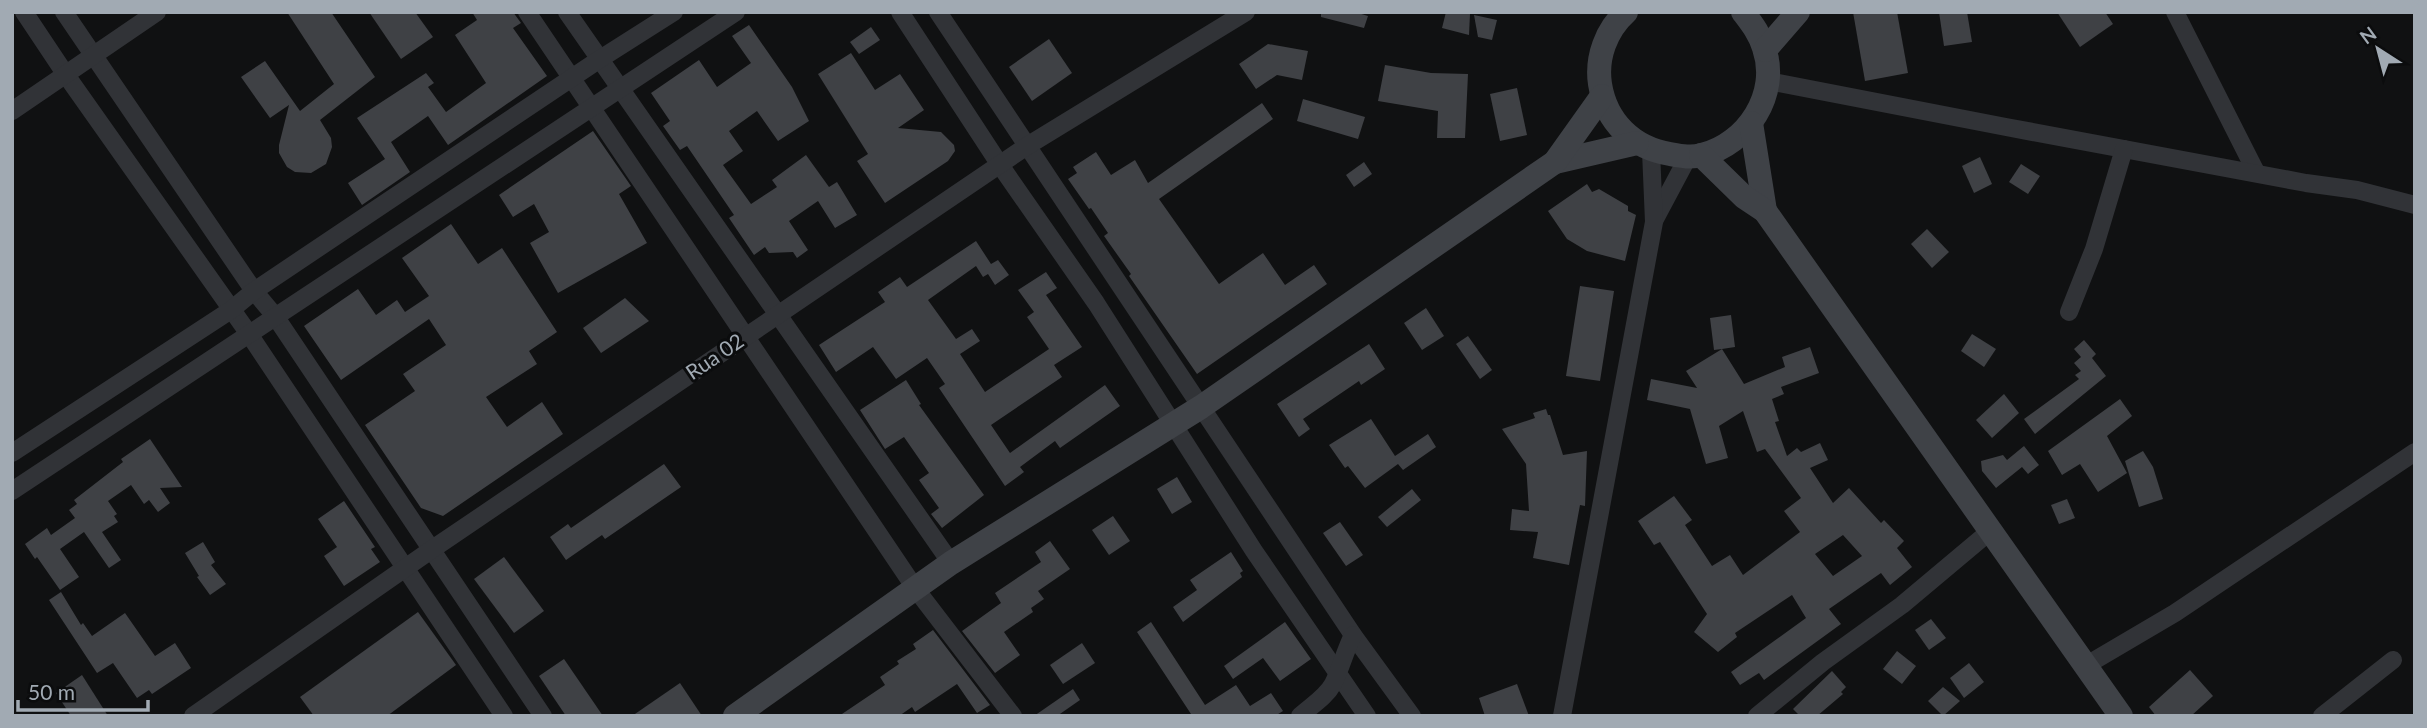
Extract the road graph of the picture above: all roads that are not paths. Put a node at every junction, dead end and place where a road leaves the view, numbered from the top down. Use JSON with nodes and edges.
{"nodes":[{"id":1,"x":24,"y":12,"type":"edge"},
{"id":2,"x":64,"y":12,"type":"edge"},
{"id":3,"x":157,"y":12,"type":"edge"},
{"id":4,"x":527,"y":12,"type":"edge"},
{"id":5,"x":567,"y":12,"type":"edge"},
{"id":6,"x":674,"y":12,"type":"edge"},
{"id":7,"x":736,"y":12,"type":"edge"},
{"id":8,"x":900,"y":12,"type":"edge"},
{"id":9,"x":938,"y":12,"type":"edge"},
{"id":10,"x":1246,"y":12,"type":"edge"},
{"id":11,"x":1603,"y":12,"type":"edge"},
{"id":12,"x":1626,"y":12,"type":"edge"},
{"id":13,"x":1743,"y":12,"type":"edge"},
{"id":14,"x":1798,"y":12,"type":"edge"},
{"id":15,"x":2175,"y":12,"type":"edge"},
{"id":16,"x":1607,"y":37,"type":"junction"},
{"id":17,"x":1765,"y":50,"type":"junction"},
{"id":18,"x":93,"y":55,"type":"junction"},
{"id":19,"x":600,"y":59,"type":"junction"},
{"id":20,"x":66,"y":75,"type":"junction"},
{"id":21,"x":571,"y":79,"type":"junction"},
{"id":22,"x":1768,"y":80,"type":"junction"},
{"id":23,"x":621,"y":87,"type":"junction"},
{"id":24,"x":1602,"y":96,"type":"junction"},
{"id":25,"x":591,"y":107,"type":"junction"},
{"id":26,"x":12,"y":111,"type":"edge"},
{"id":27,"x":1751,"y":123,"type":"junction"},
{"id":28,"x":1027,"y":146,"type":"junction"},
{"id":29,"x":1644,"y":147,"type":"junction"},
{"id":30,"x":2124,"y":149,"type":"junction"},
{"id":31,"x":1695,"y":156,"type":"junction"},
{"id":32,"x":1555,"y":162,"type":"junction"},
{"id":33,"x":1000,"y":165,"type":"junction"},
{"id":34,"x":2256,"y":172,"type":"junction"},
{"id":35,"x":2415,"y":205,"type":"edge"},
{"id":36,"x":1765,"y":211,"type":"junction"},
{"id":37,"x":1654,"y":222,"type":"junction"},
{"id":38,"x":254,"y":291,"type":"junction"},
{"id":39,"x":230,"y":310,"type":"junction"},
{"id":40,"x":2069,"y":312,"type":"dead end"},
{"id":41,"x":275,"y":316,"type":"junction"},
{"id":42,"x":778,"y":316,"type":"junction"},
{"id":43,"x":249,"y":334,"type":"junction"},
{"id":44,"x":746,"y":336,"type":"junction"},
{"id":45,"x":1201,"y":407,"type":"junction"},
{"id":46,"x":1172,"y":425,"type":"junction"},
{"id":47,"x":2415,"y":452,"type":"edge"},
{"id":48,"x":12,"y":453,"type":"edge"},
{"id":49,"x":12,"y":463,"type":"edge"},
{"id":50,"x":19,"y":486,"type":"edge"},
{"id":51,"x":1989,"y":532,"type":"junction"},
{"id":52,"x":431,"y":550,"type":"junction"},
{"id":53,"x":951,"y":563,"type":"junction"},
{"id":54,"x":407,"y":569,"type":"junction"},
{"id":55,"x":915,"y":588,"type":"junction"},
{"id":56,"x":1353,"y":635,"type":"junction"},
{"id":57,"x":2393,"y":660,"type":"dead end"},
{"id":58,"x":2085,"y":666,"type":"junction"},
{"id":59,"x":1337,"y":673,"type":"junction"},
{"id":60,"x":193,"y":716,"type":"edge"},
{"id":61,"x":504,"y":716,"type":"edge"},
{"id":62,"x":543,"y":716,"type":"edge"},
{"id":63,"x":735,"y":716,"type":"edge"},
{"id":64,"x":1013,"y":716,"type":"edge"},
{"id":65,"x":1300,"y":716,"type":"edge"},
{"id":66,"x":1367,"y":716,"type":"edge"},
{"id":67,"x":1412,"y":716,"type":"edge"},
{"id":68,"x":1562,"y":716,"type":"edge"},
{"id":69,"x":1757,"y":716,"type":"edge"},
{"id":70,"x":2121,"y":716,"type":"edge"},
{"id":71,"x":2322,"y":716,"type":"edge"}],
"edges":[{"from":1,"to":20,"type":"street"},
{"from":2,"to":18,"type":"street"},
{"from":3,"to":18,"type":"street"},
{"from":4,"to":21,"type":"street"},
{"from":5,"to":19,"type":"street"},
{"from":6,"to":19,"type":"street"},
{"from":7,"to":23,"type":"street"},
{"from":8,"to":33,"type":"street"},
{"from":9,"to":28,"type":"street"},
{"from":10,"to":28,"type":"street","name":"Rua 02"},
{"from":11,"to":16,"type":"main road"},
{"from":12,"to":16,"type":"main road"},
{"from":13,"to":17,"type":"main road"},
{"from":14,"to":17,"type":"main road"},
{"from":15,"to":34,"type":"street"},
{"from":16,"to":24,"type":"main road"},
{"from":17,"to":22,"type":"main road"},
{"from":18,"to":20,"type":"street"},
{"from":18,"to":38,"type":"street"},
{"from":19,"to":21,"type":"street"},
{"from":19,"to":23,"type":"street"},
{"from":20,"to":26,"type":"street"},
{"from":20,"to":39,"type":"street"},
{"from":21,"to":25,"type":"street"},
{"from":21,"to":38,"type":"street"},
{"from":22,"to":27,"type":"main road"},
{"from":22,"to":30,"type":"street"},
{"from":23,"to":25,"type":"street"},
{"from":23,"to":42,"type":"street"},
{"from":24,"to":29,"type":"main road"},
{"from":24,"to":32,"type":"main road"},
{"from":25,"to":41,"type":"street"},
{"from":25,"to":44,"type":"street"},
{"from":27,"to":31,"type":"main road"},
{"from":27,"to":36,"type":"main road"},
{"from":28,"to":33,"type":"street","name":"Rua 02"},
{"from":28,"to":45,"type":"street"},
{"from":29,"to":31,"type":"main road"},
{"from":29,"to":32,"type":"main road"},
{"from":29,"to":37,"type":"street"},
{"from":30,"to":34,"type":"street"},
{"from":30,"to":40,"type":"street"},
{"from":31,"to":36,"type":"main road"},
{"from":31,"to":37,"type":"street"},
{"from":32,"to":45,"type":"main road"},
{"from":33,"to":42,"type":"street","name":"Rua 02"},
{"from":33,"to":46,"type":"street"},
{"from":34,"to":35,"type":"street"},
{"from":36,"to":51,"type":"main road"},
{"from":37,"to":68,"type":"street"},
{"from":38,"to":39,"type":"street"},
{"from":38,"to":41,"type":"street"},
{"from":39,"to":43,"type":"street"},
{"from":39,"to":48,"type":"street"},
{"from":41,"to":43,"type":"street"},
{"from":41,"to":52,"type":"street"},
{"from":42,"to":44,"type":"street","name":"Rua 02"},
{"from":42,"to":53,"type":"street"},
{"from":43,"to":50,"type":"street"},
{"from":43,"to":54,"type":"street"},
{"from":44,"to":52,"type":"street","name":"Rua 02"},
{"from":44,"to":55,"type":"street"},
{"from":45,"to":46,"type":"main road"},
{"from":45,"to":56,"type":"street"},
{"from":46,"to":53,"type":"main road"},
{"from":46,"to":59,"type":"street"},
{"from":47,"to":58,"type":"street"},
{"from":49,"to":50,"type":"street"},
{"from":51,"to":58,"type":"main road"},
{"from":51,"to":69,"type":"street"},
{"from":52,"to":54,"type":"street","name":"Rua 02"},
{"from":52,"to":62,"type":"street"},
{"from":53,"to":55,"type":"main road"},
{"from":54,"to":60,"type":"street","name":"Rua 02"},
{"from":54,"to":61,"type":"street"},
{"from":55,"to":63,"type":"main road"},
{"from":55,"to":64,"type":"street"},
{"from":56,"to":59,"type":"street"},
{"from":56,"to":67,"type":"street"},
{"from":57,"to":71,"type":"street"},
{"from":58,"to":70,"type":"main road"},
{"from":59,"to":65,"type":"street"},
{"from":59,"to":66,"type":"street"}]}
